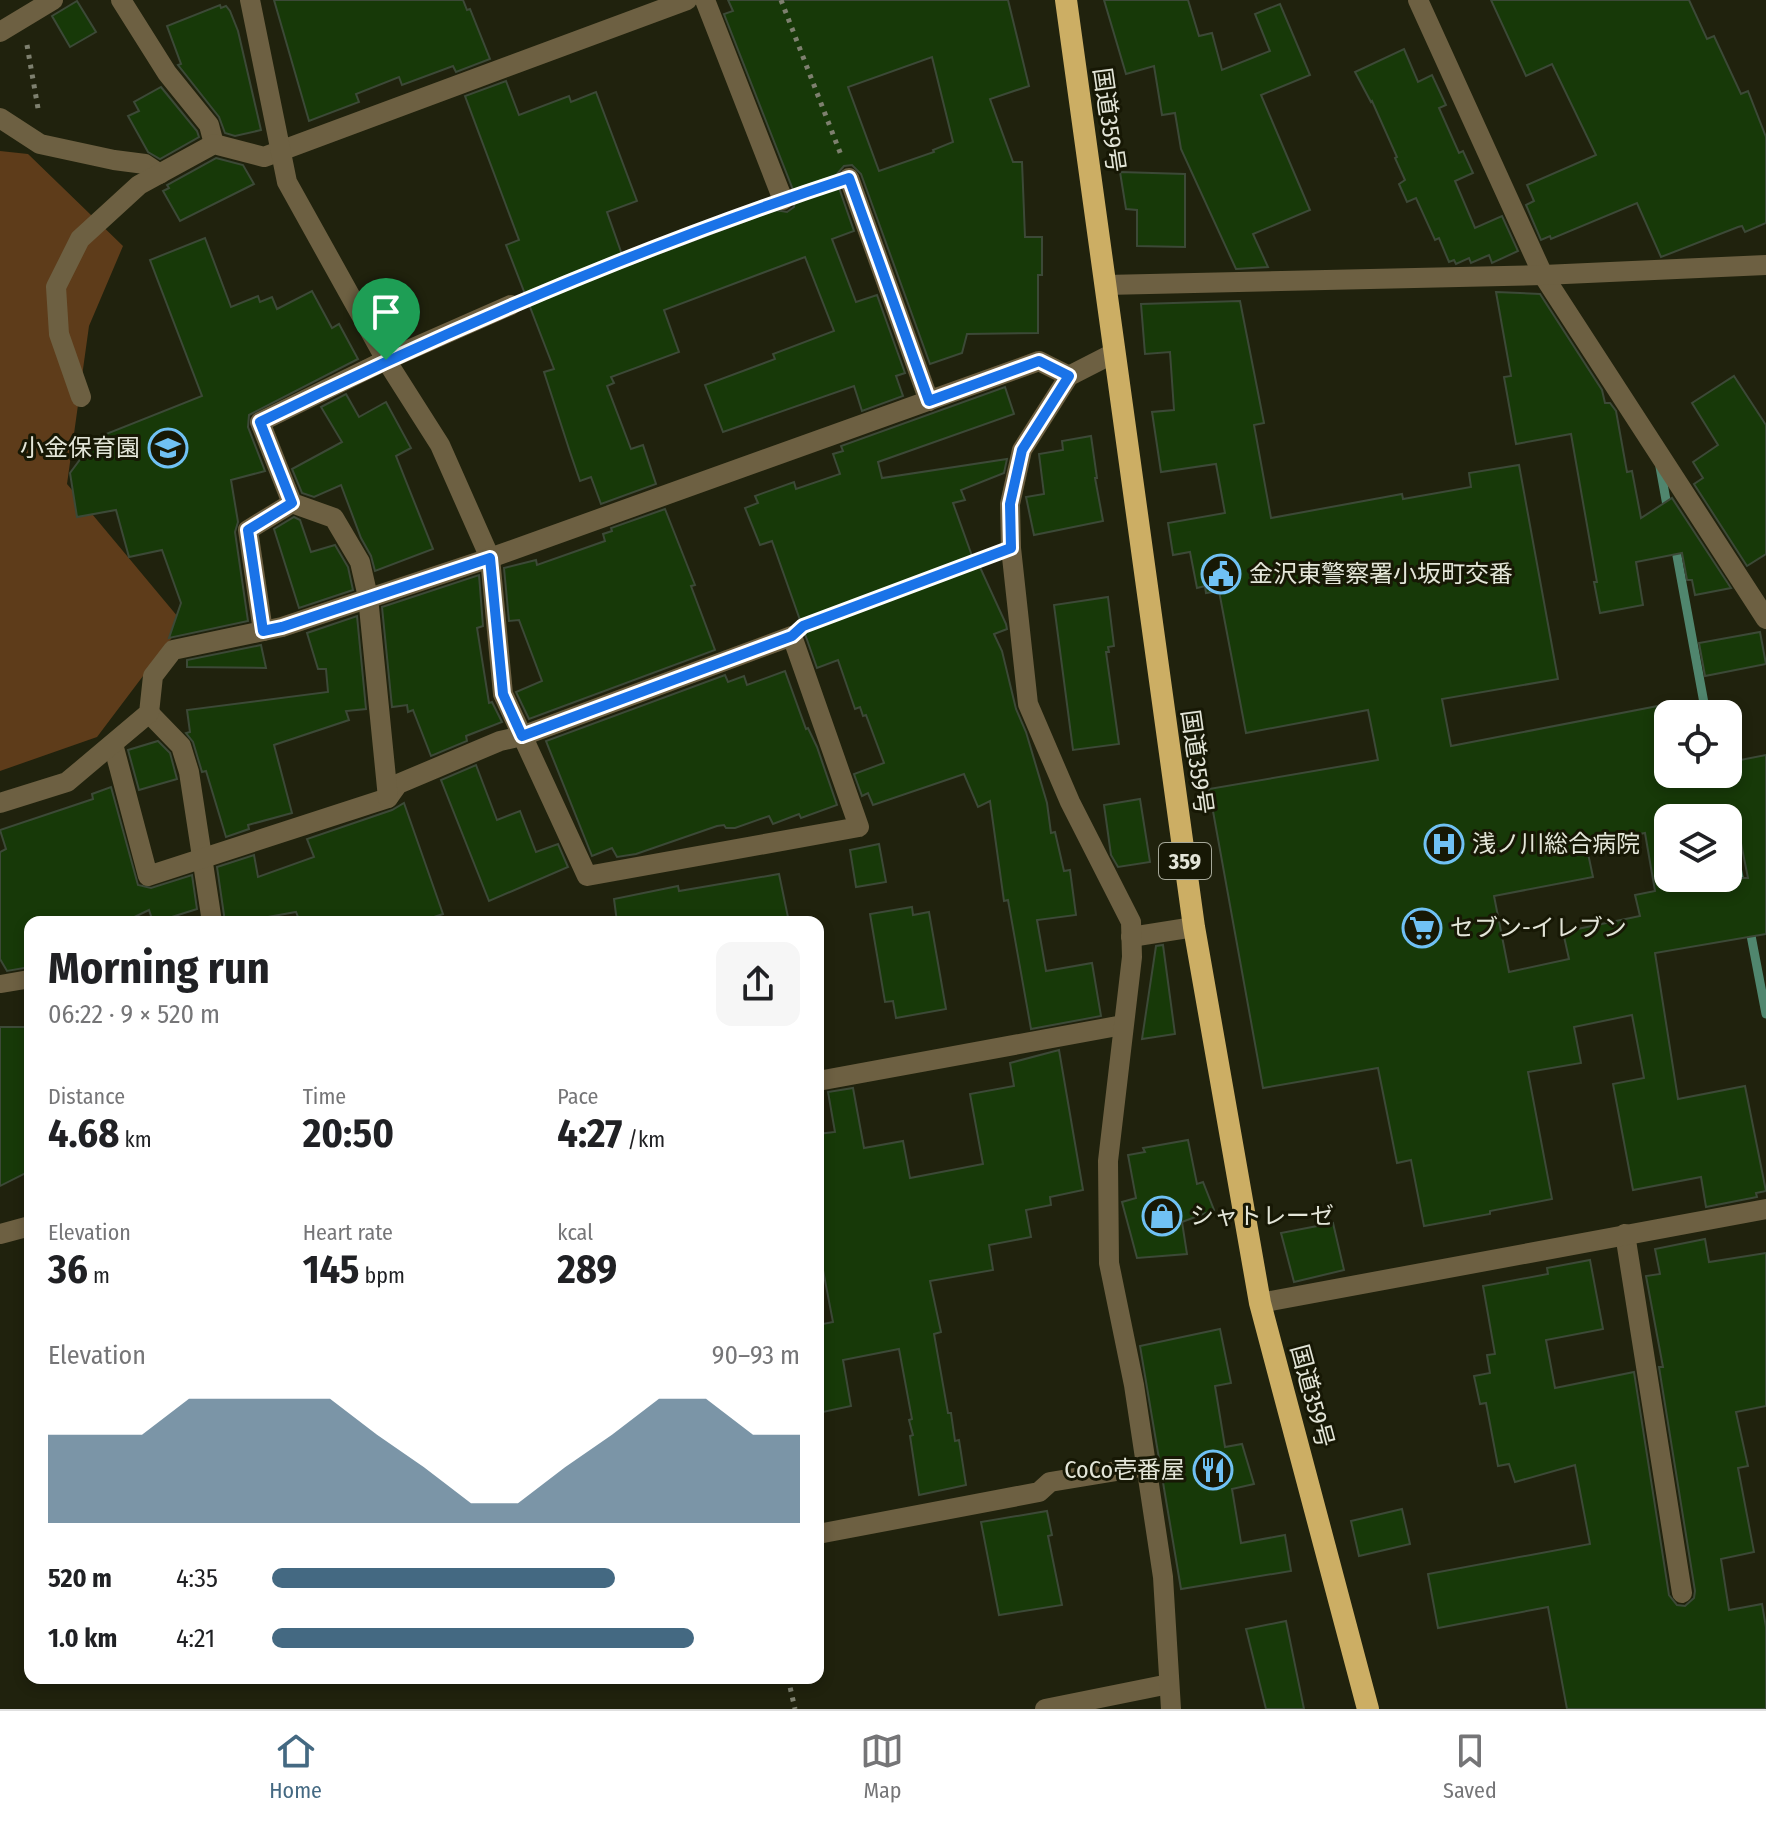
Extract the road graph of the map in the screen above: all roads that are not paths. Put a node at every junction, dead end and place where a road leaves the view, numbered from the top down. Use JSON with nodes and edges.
{"nodes":[{"id":1,"x":53,"y":0,"type":"edge"},
{"id":2,"x":121,"y":0,"type":"edge"},
{"id":3,"x":250,"y":0,"type":"edge"},
{"id":4,"x":687,"y":0,"type":"edge"},
{"id":5,"x":705,"y":0,"type":"edge"},
{"id":6,"x":1066,"y":0,"type":"edge"},
{"id":7,"x":1418,"y":0,"type":"edge"},
{"id":8,"x":0,"y":32,"type":"edge"},
{"id":9,"x":0,"y":118,"type":"edge"},
{"id":10,"x":214,"y":144,"type":"junction"},
{"id":11,"x":280,"y":151,"type":"junction"},
{"id":12,"x":160,"y":174,"type":"junction"},
{"id":13,"x":849,"y":178,"type":"road end"},
{"id":14,"x":783,"y":200,"type":"road end"},
{"id":15,"x":1766,"y":265,"type":"edge"},
{"id":16,"x":1543,"y":275,"type":"junction"},
{"id":17,"x":1105,"y":285,"type":"junction"},
{"id":18,"x":511,"y":305,"type":"road end"},
{"id":19,"x":1114,"y":353,"type":"junction"},
{"id":20,"x":386,"y":360,"type":"junction"},
{"id":21,"x":1069,"y":376,"type":"junction"},
{"id":22,"x":81,"y":397,"type":"dead end"},
{"id":23,"x":929,"y":401,"type":"junction"},
{"id":24,"x":292,"y":503,"type":"junction"},
{"id":25,"x":490,"y":558,"type":"junction"},
{"id":26,"x":368,"y":597,"type":"junction"},
{"id":27,"x":1766,"y":619,"type":"edge"},
{"id":28,"x":263,"y":631,"type":"junction"},
{"id":29,"x":149,"y":713,"type":"junction"},
{"id":30,"x":522,"y":736,"type":"junction"},
{"id":31,"x":113,"y":744,"type":"junction"},
{"id":32,"x":388,"y":798,"type":"junction"},
{"id":33,"x":0,"y":803,"type":"edge"},
{"id":34,"x":203,"y":858,"type":"junction"},
{"id":35,"x":211,"y":916,"type":"edge"},
{"id":36,"x":1194,"y":927,"type":"junction"},
{"id":37,"x":1131,"y":937,"type":"junction"},
{"id":38,"x":24,"y":980,"type":"edge"},
{"id":39,"x":0,"y":984,"type":"edge"},
{"id":40,"x":1123,"y":1025,"type":"junction"},
{"id":41,"x":824,"y":1080,"type":"edge"},
{"id":42,"x":1766,"y":1209,"type":"edge"},
{"id":43,"x":24,"y":1228,"type":"edge"},
{"id":44,"x":0,"y":1234,"type":"edge"},
{"id":45,"x":1625,"y":1234,"type":"junction"},
{"id":46,"x":1260,"y":1303,"type":"junction"},
{"id":47,"x":1147,"y":1466,"type":"junction"},
{"id":48,"x":824,"y":1533,"type":"edge"},
{"id":49,"x":1682,"y":1593,"type":"dead end"},
{"id":50,"x":1169,"y":1684,"type":"junction"},
{"id":51,"x":1045,"y":1709,"type":"edge"},
{"id":52,"x":1171,"y":1709,"type":"edge"},
{"id":53,"x":1368,"y":1709,"type":"edge"}],
"edges":[{"from":1,"to":8,"type":"street"},
{"from":2,"to":10,"type":"street"},
{"from":3,"to":11,"type":"street"},
{"from":4,"to":11,"type":"street"},
{"from":5,"to":14,"type":"street"},
{"from":6,"to":17,"type":"highway","name":"国道359号","number":"359"},
{"from":7,"to":16,"type":"street"},
{"from":9,"to":12,"type":"street"},
{"from":10,"to":11,"type":"street"},
{"from":10,"to":12,"type":"street"},
{"from":11,"to":20,"type":"street"},
{"from":12,"to":22,"type":"street"},
{"from":13,"to":23,"type":"street"},
{"from":15,"to":16,"type":"street"},
{"from":16,"to":17,"type":"street"},
{"from":16,"to":27,"type":"street"},
{"from":17,"to":19,"type":"highway","name":"国道359号","number":"359"},
{"from":18,"to":20,"type":"street"},
{"from":19,"to":21,"type":"street"},
{"from":19,"to":36,"type":"highway","name":"国道359号","number":"359"},
{"from":20,"to":24,"type":"street"},
{"from":20,"to":25,"type":"street"},
{"from":21,"to":23,"type":"street"},
{"from":21,"to":37,"type":"street"},
{"from":23,"to":25,"type":"street"},
{"from":24,"to":26,"type":"street"},
{"from":24,"to":28,"type":"street"},
{"from":25,"to":26,"type":"street"},
{"from":25,"to":30,"type":"street"},
{"from":26,"to":28,"type":"street"},
{"from":26,"to":32,"type":"street"},
{"from":28,"to":29,"type":"street"},
{"from":29,"to":31,"type":"street"},
{"from":29,"to":34,"type":"street"},
{"from":30,"to":30,"type":"street"},
{"from":30,"to":32,"type":"street"},
{"from":31,"to":33,"type":"street"},
{"from":31,"to":34,"type":"street"},
{"from":32,"to":34,"type":"street"},
{"from":34,"to":35,"type":"street"},
{"from":36,"to":37,"type":"street"},
{"from":36,"to":46,"type":"highway","name":"国道359号","number":"359"},
{"from":37,"to":40,"type":"street"},
{"from":38,"to":39,"type":"lane"},
{"from":40,"to":41,"type":"street"},
{"from":40,"to":47,"type":"street"},
{"from":42,"to":45,"type":"street"},
{"from":43,"to":44,"type":"street"},
{"from":45,"to":46,"type":"street"},
{"from":45,"to":49,"type":"street"},
{"from":46,"to":53,"type":"highway","name":"国道359号","number":"359"},
{"from":47,"to":48,"type":"street"},
{"from":47,"to":50,"type":"street"},
{"from":50,"to":51,"type":"street"},
{"from":50,"to":52,"type":"street"}]}
